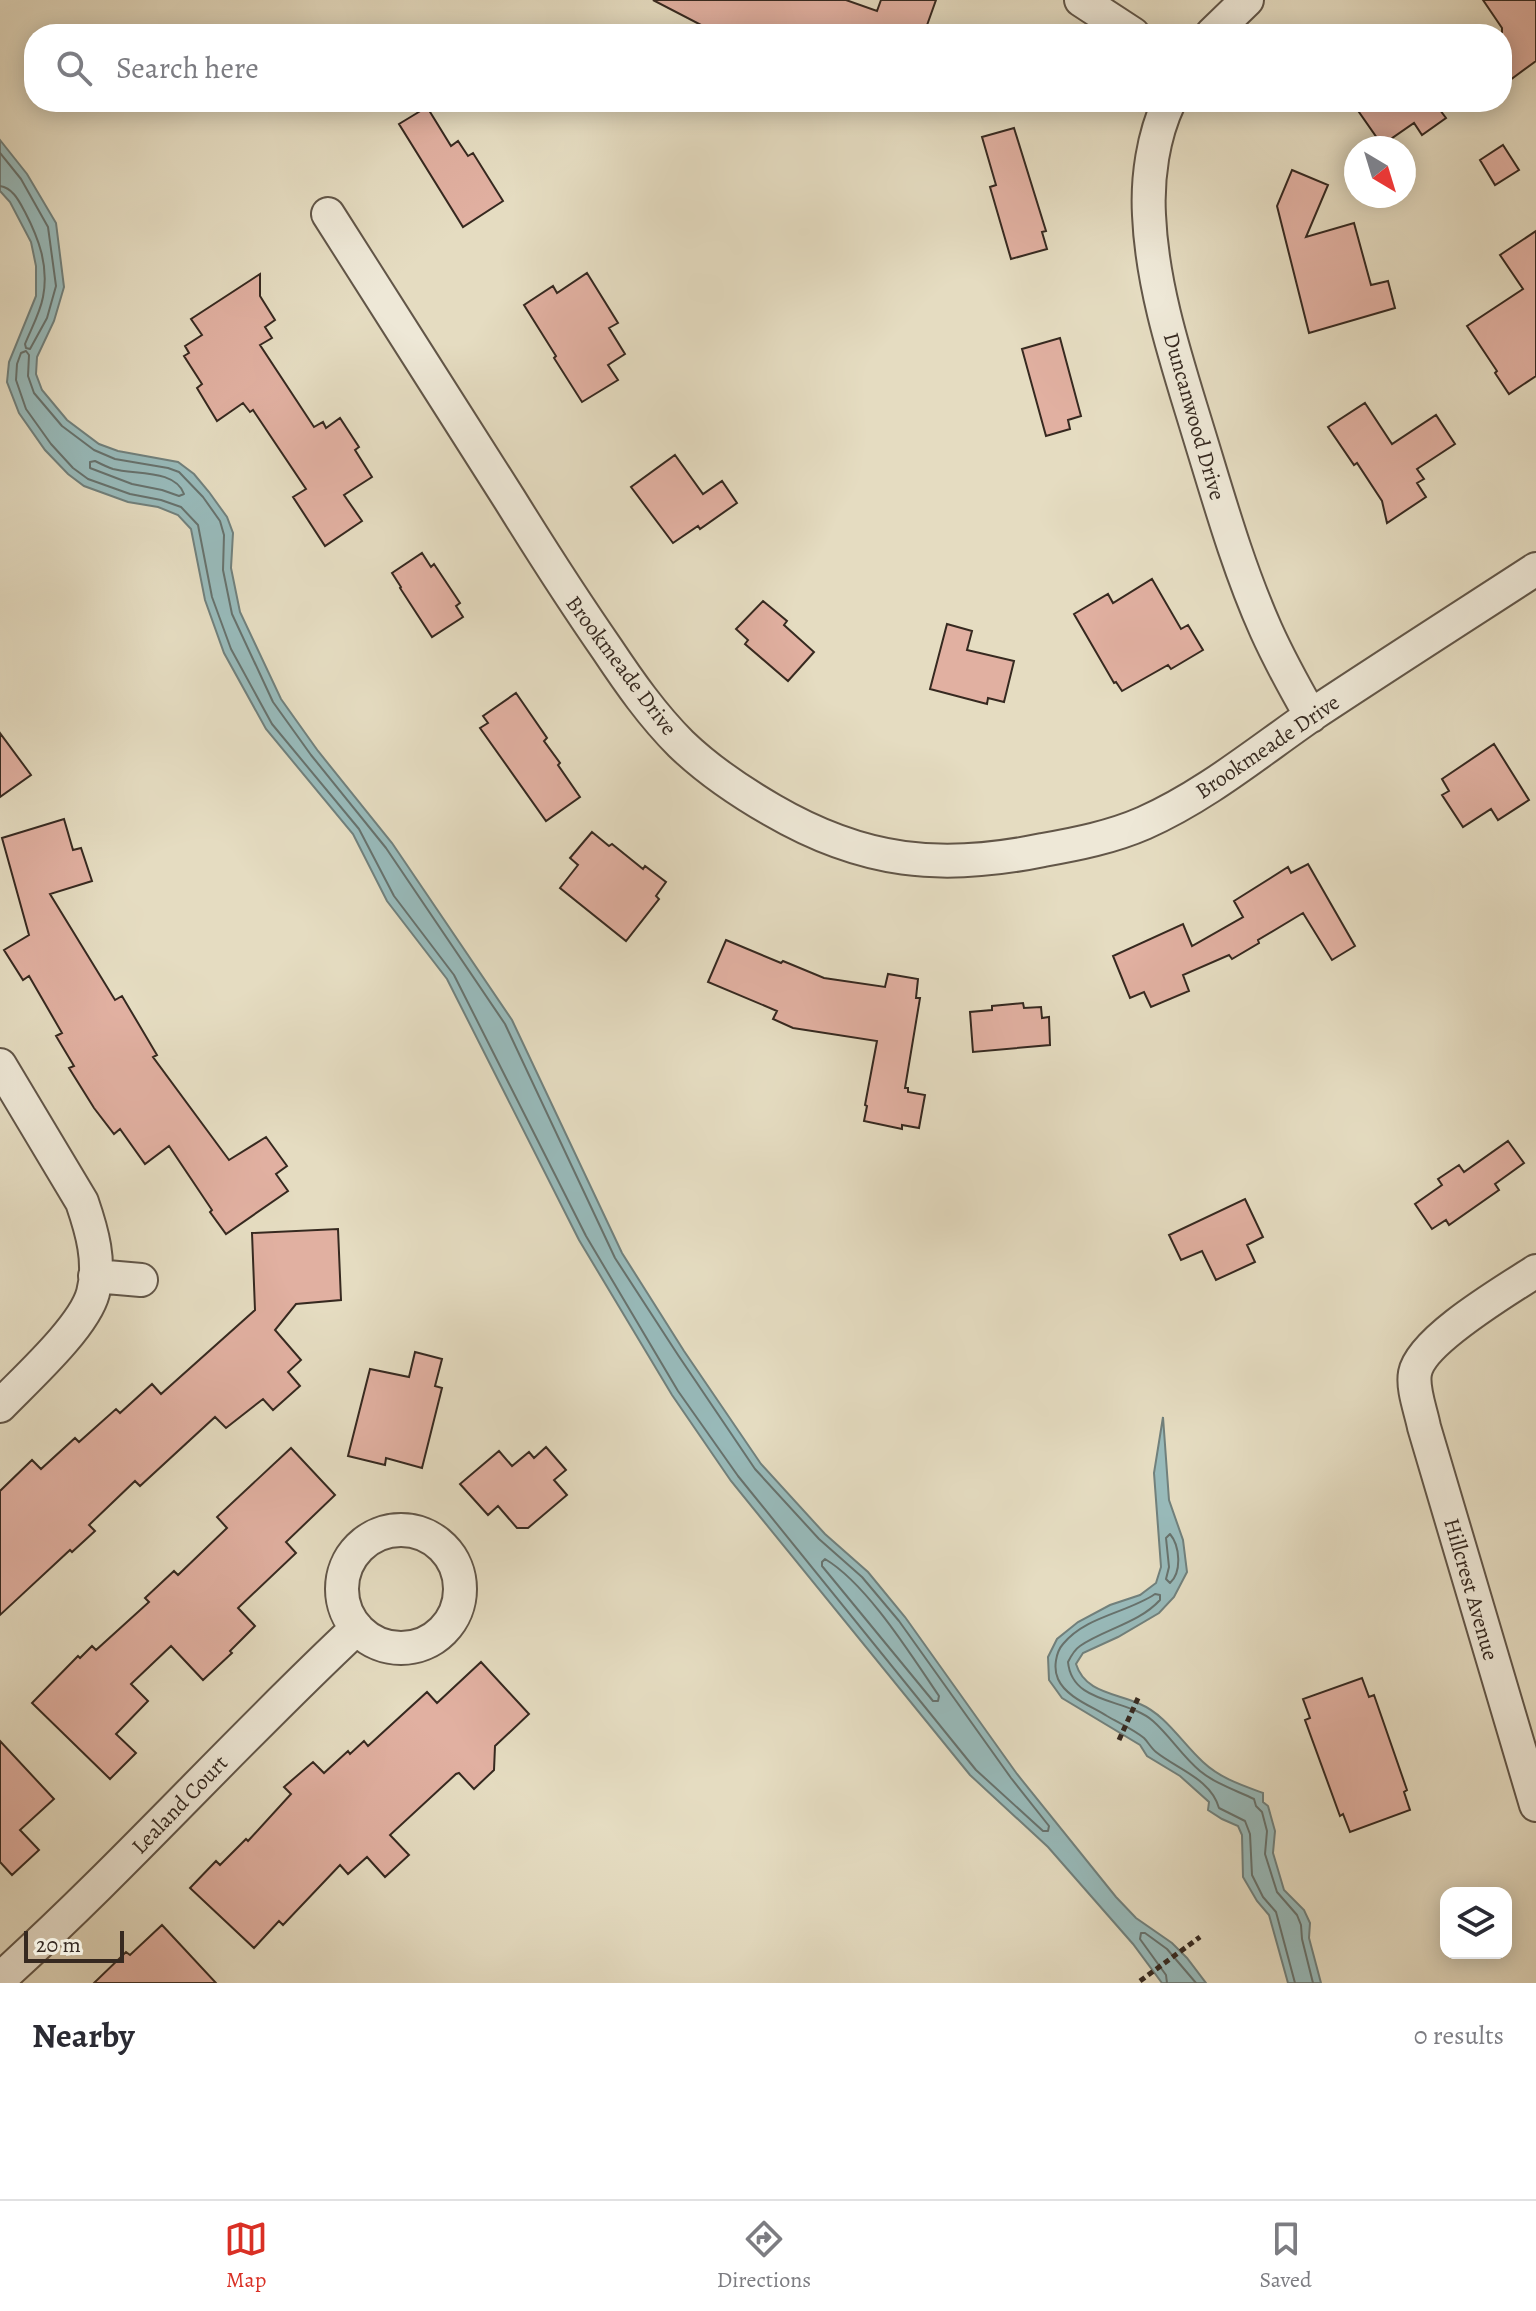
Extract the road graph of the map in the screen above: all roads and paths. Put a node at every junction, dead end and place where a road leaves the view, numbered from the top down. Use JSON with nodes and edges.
{"nodes":[{"id":1,"x":1081,"y":0,"type":"edge"},
{"id":2,"x":1247,"y":0,"type":"edge"},
{"id":3,"x":1118,"y":24,"type":"edge"},
{"id":4,"x":1222,"y":24,"type":"edge"},
{"id":5,"x":1165,"y":112,"type":"edge"},
{"id":6,"x":328,"y":214,"type":"dead end"},
{"id":7,"x":1536,"y":569,"type":"edge"},
{"id":8,"x":1311,"y":716,"type":"junction"},
{"id":9,"x":0,"y":1065,"type":"edge"},
{"id":10,"x":1536,"y":1271,"type":"edge"},
{"id":11,"x":95,"y":1276,"type":"junction"},
{"id":12,"x":141,"y":1280,"type":"dead end"},
{"id":13,"x":0,"y":1406,"type":"edge"},
{"id":14,"x":357,"y":1628,"type":"dead end"},
{"id":15,"x":1139,"y":1696,"type":"dead end"},
{"id":16,"x":1119,"y":1740,"type":"dead end"},
{"id":17,"x":1536,"y":1805,"type":"edge"},
{"id":18,"x":1200,"y":1937,"type":"dead end"},
{"id":19,"x":0,"y":1979,"type":"edge"},
{"id":20,"x":1140,"y":1981,"type":"dead end"}],
"edges":[{"from":1,"to":3,"type":"street"},
{"from":2,"to":4,"type":"street"},
{"from":5,"to":8,"type":"street","name":"Duncanwood Drive"},
{"from":6,"to":8,"type":"street","name":"Brookmeade Drive"},
{"from":7,"to":8,"type":"street","name":"Brookmeade Drive"},
{"from":9,"to":11,"type":"street"},
{"from":10,"to":17,"type":"street","name":"Hillcrest Avenue"},
{"from":11,"to":12,"type":"street"},
{"from":11,"to":13,"type":"street"},
{"from":14,"to":19,"type":"street","name":"Lealand Court"},
{"from":15,"to":16,"type":"path"},
{"from":18,"to":20,"type":"path"}]}
